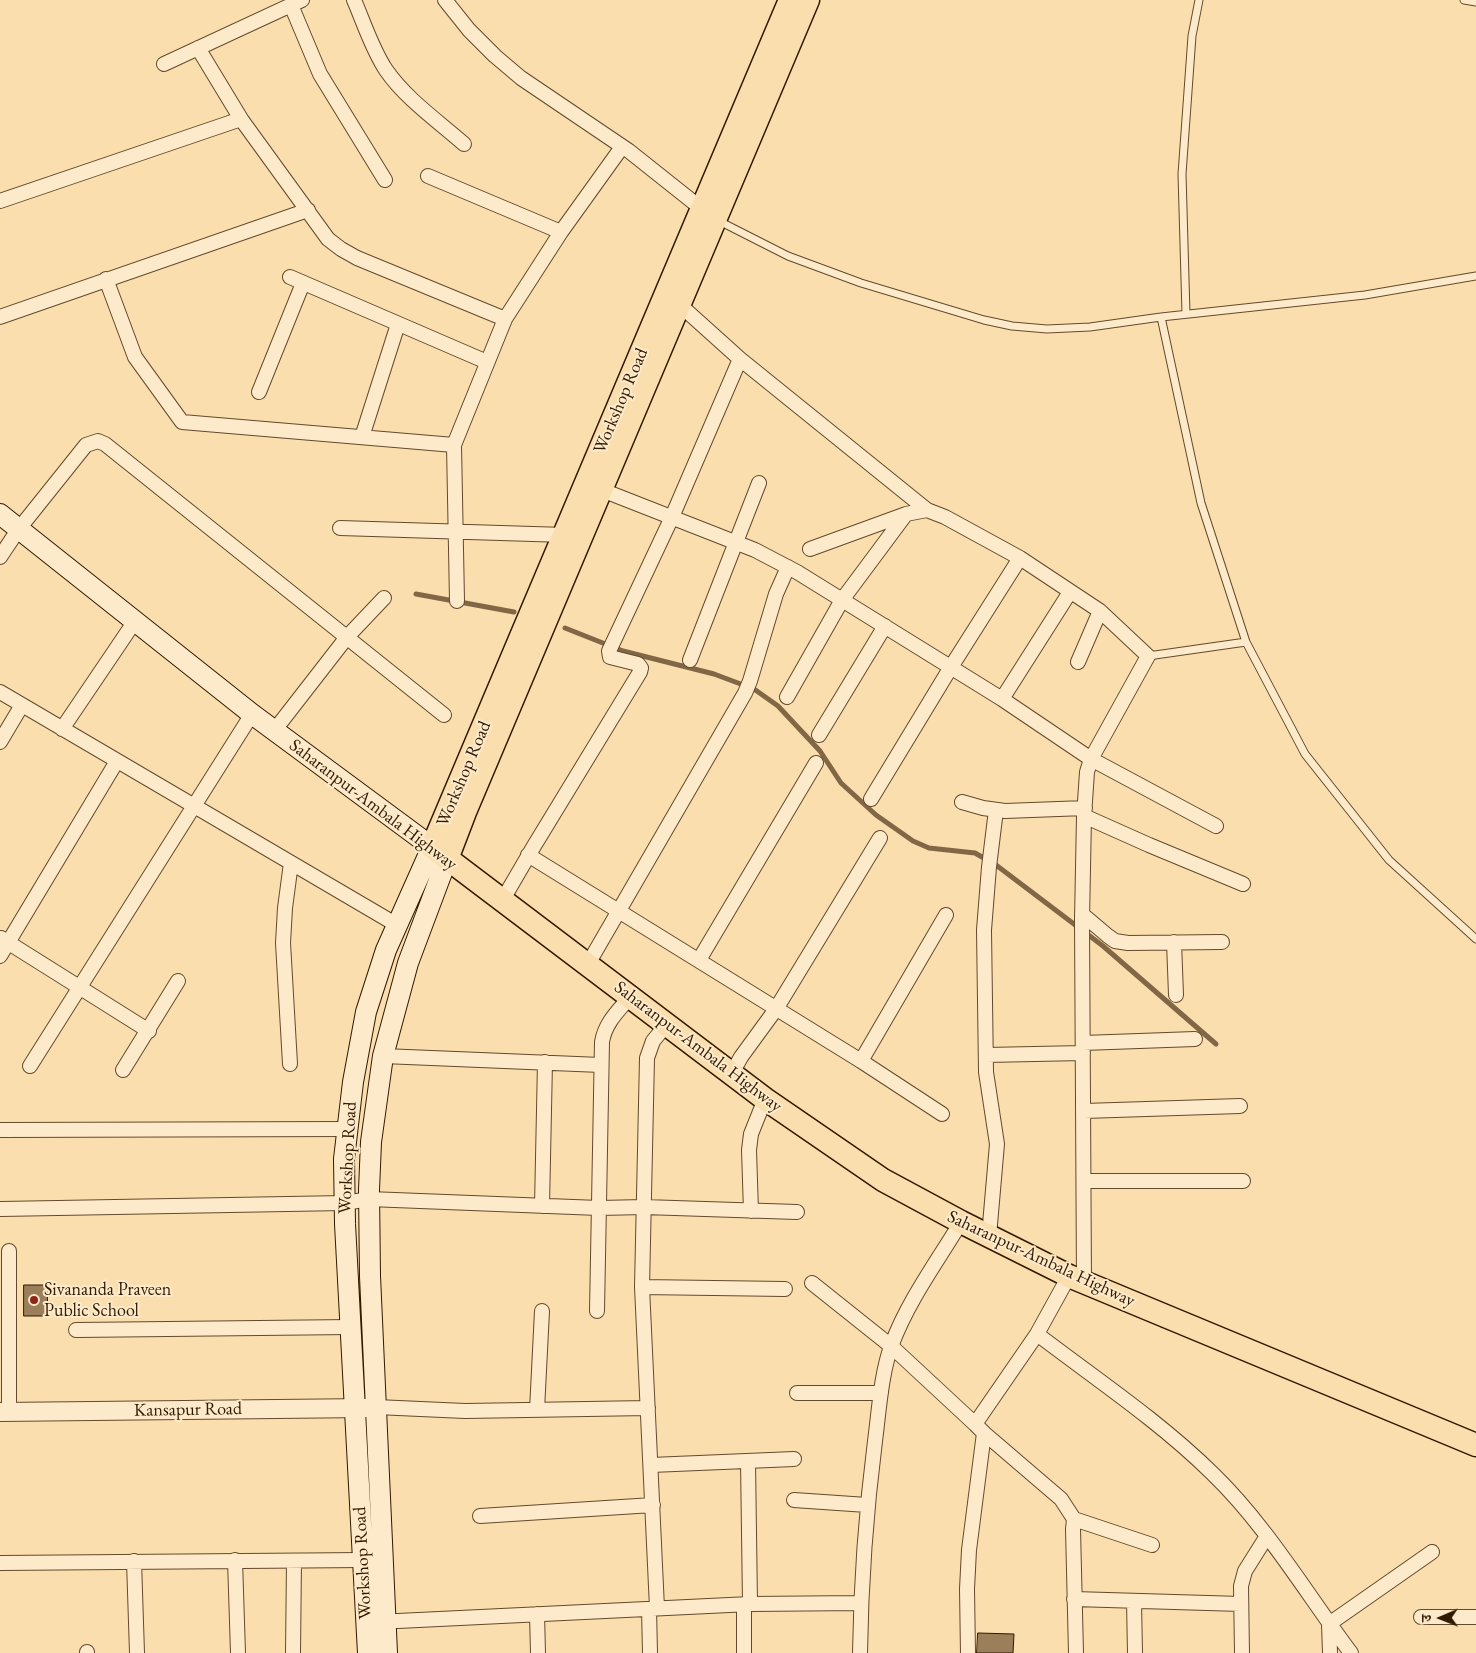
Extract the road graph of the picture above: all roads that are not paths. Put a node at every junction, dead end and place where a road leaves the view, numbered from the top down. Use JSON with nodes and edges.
{"nodes":[{"id":1,"x":354,"y":0,"type":"edge"},
{"id":2,"x":445,"y":0,"type":"edge"},
{"id":3,"x":790,"y":0,"type":"edge"},
{"id":4,"x":808,"y":0,"type":"edge"},
{"id":5,"x":1199,"y":0,"type":"edge"},
{"id":6,"x":1464,"y":0,"type":"edge"},
{"id":7,"x":296,"y":2,"type":"edge"},
{"id":8,"x":1476,"y":2,"type":"edge"},
{"id":9,"x":198,"y":48,"type":"junction"},
{"id":10,"x":164,"y":64,"type":"dead end"},
{"id":11,"x":241,"y":119,"type":"junction"},
{"id":12,"x":464,"y":144,"type":"dead end"},
{"id":13,"x":622,"y":147,"type":"junction"},
{"id":14,"x":428,"y":176,"type":"dead end"},
{"id":15,"x":385,"y":180,"type":"dead end"},
{"id":16,"x":0,"y":201,"type":"edge"},
{"id":17,"x":308,"y":210,"type":"junction"},
{"id":18,"x":709,"y":214,"type":"junction"},
{"id":19,"x":561,"y":232,"type":"junction"},
{"id":20,"x":1476,"y":276,"type":"edge"},
{"id":21,"x":106,"y":279,"type":"junction"},
{"id":22,"x":680,"y":305,"type":"junction"},
{"id":23,"x":1186,"y":314,"type":"junction"},
{"id":24,"x":0,"y":317,"type":"edge"},
{"id":25,"x":1161,"y":317,"type":"junction"},
{"id":26,"x":505,"y":319,"type":"junction"},
{"id":27,"x":398,"y":324,"type":"junction"},
{"id":28,"x":740,"y":359,"type":"junction"},
{"id":29,"x":487,"y":362,"type":"junction"},
{"id":30,"x":259,"y":392,"type":"dead end"},
{"id":31,"x":362,"y":437,"type":"junction"},
{"id":32,"x":454,"y":445,"type":"junction"},
{"id":33,"x":760,"y":483,"type":"dead end"},
{"id":34,"x":602,"y":490,"type":"junction"},
{"id":35,"x":927,"y":510,"type":"junction"},
{"id":36,"x":0,"y":514,"type":"edge"},
{"id":37,"x":906,"y":514,"type":"junction"},
{"id":38,"x":672,"y":517,"type":"junction"},
{"id":39,"x":340,"y":528,"type":"dead end"},
{"id":40,"x":18,"y":530,"type":"junction"},
{"id":41,"x":455,"y":532,"type":"junction"},
{"id":42,"x":565,"y":535,"type":"junction"},
{"id":43,"x":736,"y":542,"type":"junction"},
{"id":44,"x":810,"y":549,"type":"dead end"},
{"id":45,"x":0,"y":557,"type":"edge"},
{"id":46,"x":1020,"y":558,"type":"junction"},
{"id":47,"x":788,"y":567,"type":"junction"},
{"id":48,"x":1070,"y":592,"type":"junction"},
{"id":49,"x":384,"y":598,"type":"dead end"},
{"id":50,"x":842,"y":600,"type":"junction"},
{"id":51,"x":457,"y":601,"type":"dead end"},
{"id":52,"x":1100,"y":611,"type":"junction"},
{"id":53,"x":135,"y":621,"type":"junction"},
{"id":54,"x":885,"y":626,"type":"junction"},
{"id":55,"x":347,"y":637,"type":"junction"},
{"id":56,"x":1246,"y":642,"type":"junction"},
{"id":57,"x":1148,"y":656,"type":"junction"},
{"id":58,"x":690,"y":660,"type":"dead end"},
{"id":59,"x":1078,"y":662,"type":"dead end"},
{"id":60,"x":951,"y":667,"type":"junction"},
{"id":61,"x":0,"y":692,"type":"edge"},
{"id":62,"x":787,"y":697,"type":"dead end"},
{"id":63,"x":1002,"y":699,"type":"junction"},
{"id":64,"x":22,"y":706,"type":"junction"},
{"id":65,"x":252,"y":714,"type":"junction"},
{"id":66,"x":444,"y":715,"type":"dead end"},
{"id":67,"x":62,"y":729,"type":"junction"},
{"id":68,"x":274,"y":731,"type":"junction"},
{"id":69,"x":819,"y":735,"type":"dead end"},
{"id":70,"x":0,"y":742,"type":"edge"},
{"id":71,"x":1090,"y":759,"type":"junction"},
{"id":72,"x":117,"y":761,"type":"junction"},
{"id":73,"x":816,"y":763,"type":"dead end"},
{"id":74,"x":871,"y":799,"type":"dead end"},
{"id":75,"x":962,"y":802,"type":"dead end"},
{"id":76,"x":193,"y":806,"type":"junction"},
{"id":77,"x":996,"y":810,"type":"junction"},
{"id":78,"x":1084,"y":812,"type":"junction"},
{"id":79,"x":1216,"y":826,"type":"dead end"},
{"id":80,"x":880,"y":838,"type":"dead end"},
{"id":81,"x":440,"y":853,"type":"junction"},
{"id":82,"x":528,"y":855,"type":"junction"},
{"id":83,"x":291,"y":863,"type":"junction"},
{"id":84,"x":1243,"y":884,"type":"dead end"},
{"id":85,"x":502,"y":900,"type":"junction"},
{"id":86,"x":618,"y":911,"type":"junction"},
{"id":87,"x":946,"y":915,"type":"dead end"},
{"id":88,"x":1082,"y":917,"type":"junction"},
{"id":89,"x":397,"y":925,"type":"junction"},
{"id":90,"x":1476,"y":939,"type":"edge"},
{"id":91,"x":4,"y":940,"type":"edge"},
{"id":92,"x":1174,"y":942,"type":"junction"},
{"id":93,"x":1222,"y":942,"type":"dead end"},
{"id":94,"x":0,"y":956,"type":"edge"},
{"id":95,"x":699,"y":960,"type":"junction"},
{"id":96,"x":588,"y":964,"type":"junction"},
{"id":97,"x":178,"y":981,"type":"dead end"},
{"id":98,"x":80,"y":988,"type":"junction"},
{"id":99,"x":1176,"y":995,"type":"dead end"},
{"id":100,"x":630,"y":997,"type":"junction"},
{"id":101,"x":776,"y":1009,"type":"junction"},
{"id":102,"x":667,"y":1024,"type":"junction"},
{"id":103,"x":149,"y":1031,"type":"junction"},
{"id":104,"x":1195,"y":1039,"type":"dead end"},
{"id":105,"x":1083,"y":1048,"type":"junction"},
{"id":106,"x":986,"y":1055,"type":"junction"},
{"id":107,"x":383,"y":1056,"type":"junction"},
{"id":108,"x":861,"y":1061,"type":"junction"},
{"id":109,"x":545,"y":1062,"type":"junction"},
{"id":110,"x":290,"y":1064,"type":"dead end"},
{"id":111,"x":601,"y":1064,"type":"junction"},
{"id":112,"x":30,"y":1066,"type":"dead end"},
{"id":113,"x":123,"y":1070,"type":"dead end"},
{"id":114,"x":732,"y":1073,"type":"junction"},
{"id":115,"x":765,"y":1099,"type":"junction"},
{"id":116,"x":1240,"y":1106,"type":"dead end"},
{"id":117,"x":1084,"y":1111,"type":"junction"},
{"id":118,"x":942,"y":1114,"type":"dead end"},
{"id":119,"x":348,"y":1129,"type":"junction"},
{"id":120,"x":0,"y":1130,"type":"edge"},
{"id":121,"x":1084,"y":1181,"type":"junction"},
{"id":122,"x":1244,"y":1181,"type":"dead end"},
{"id":123,"x":369,"y":1199,"type":"junction"},
{"id":124,"x":345,"y":1203,"type":"junction"},
{"id":125,"x":542,"y":1206,"type":"junction"},
{"id":126,"x":644,"y":1207,"type":"junction"},
{"id":127,"x":599,"y":1208,"type":"junction"},
{"id":128,"x":0,"y":1209,"type":"edge"},
{"id":129,"x":751,"y":1211,"type":"junction"},
{"id":130,"x":796,"y":1212,"type":"dead end"},
{"id":131,"x":961,"y":1222,"type":"junction"},
{"id":132,"x":989,"y":1236,"type":"junction"},
{"id":133,"x":9,"y":1251,"type":"dead end"},
{"id":134,"x":1077,"y":1279,"type":"junction"},
{"id":135,"x":812,"y":1283,"type":"dead end"},
{"id":136,"x":642,"y":1287,"type":"junction"},
{"id":137,"x":785,"y":1289,"type":"dead end"},
{"id":138,"x":542,"y":1311,"type":"dead end"},
{"id":139,"x":597,"y":1311,"type":"dead end"},
{"id":140,"x":351,"y":1327,"type":"junction"},
{"id":141,"x":76,"y":1330,"type":"dead end"},
{"id":142,"x":1037,"y":1334,"type":"junction"},
{"id":143,"x":891,"y":1346,"type":"junction"},
{"id":144,"x":797,"y":1392,"type":"dead end"},
{"id":145,"x":881,"y":1393,"type":"junction"},
{"id":146,"x":376,"y":1407,"type":"junction"},
{"id":147,"x":355,"y":1408,"type":"junction"},
{"id":148,"x":648,"y":1408,"type":"junction"},
{"id":149,"x":537,"y":1410,"type":"junction"},
{"id":150,"x":5,"y":1412,"type":"edge"},
{"id":151,"x":980,"y":1428,"type":"junction"},
{"id":152,"x":1476,"y":1445,"type":"edge"},
{"id":153,"x":794,"y":1459,"type":"dead end"},
{"id":154,"x":748,"y":1461,"type":"junction"},
{"id":155,"x":651,"y":1465,"type":"junction"},
{"id":156,"x":794,"y":1500,"type":"dead end"},
{"id":157,"x":652,"y":1505,"type":"junction"},
{"id":158,"x":867,"y":1505,"type":"junction"},
{"id":159,"x":480,"y":1516,"type":"dead end"},
{"id":160,"x":1074,"y":1519,"type":"junction"},
{"id":161,"x":1266,"y":1536,"type":"junction"},
{"id":162,"x":1152,"y":1545,"type":"dead end"},
{"id":163,"x":1432,"y":1552,"type":"dead end"},
{"id":164,"x":235,"y":1560,"type":"junction"},
{"id":165,"x":363,"y":1560,"type":"junction"},
{"id":166,"x":134,"y":1561,"type":"junction"},
{"id":167,"x":294,"y":1561,"type":"junction"},
{"id":168,"x":0,"y":1563,"type":"edge"},
{"id":169,"x":1074,"y":1599,"type":"junction"},
{"id":170,"x":1134,"y":1601,"type":"junction"},
{"id":171,"x":861,"y":1603,"type":"junction"},
{"id":172,"x":747,"y":1604,"type":"junction"},
{"id":173,"x":1241,"y":1604,"type":"junction"},
{"id":174,"x":653,"y":1609,"type":"junction"},
{"id":175,"x":537,"y":1614,"type":"junction"},
{"id":176,"x":1421,"y":1617,"type":"dead end"},
{"id":177,"x":1476,"y":1617,"type":"edge"},
{"id":178,"x":376,"y":1622,"type":"junction"},
{"id":179,"x":1329,"y":1624,"type":"junction"},
{"id":180,"x":137,"y":1653,"type":"edge"},
{"id":181,"x":238,"y":1653,"type":"edge"},
{"id":182,"x":293,"y":1653,"type":"edge"},
{"id":183,"x":368,"y":1653,"type":"edge"},
{"id":184,"x":387,"y":1653,"type":"edge"},
{"id":185,"x":538,"y":1653,"type":"edge"},
{"id":186,"x":650,"y":1653,"type":"edge"},
{"id":187,"x":744,"y":1653,"type":"edge"},
{"id":188,"x":860,"y":1653,"type":"edge"},
{"id":189,"x":968,"y":1653,"type":"edge"},
{"id":190,"x":1076,"y":1653,"type":"edge"},
{"id":191,"x":1135,"y":1653,"type":"edge"},
{"id":192,"x":1242,"y":1653,"type":"edge"},
{"id":193,"x":1330,"y":1653,"type":"edge"},
{"id":194,"x":1351,"y":1653,"type":"edge"}],
"edges":[{"from":1,"to":12,"type":"street"},
{"from":2,"to":13,"type":"street"},
{"from":3,"to":18,"type":"main road","name":"Workshop Road"},
{"from":4,"to":18,"type":"main road","name":"Workshop Road"},
{"from":5,"to":23,"type":"lane"},
{"from":6,"to":8,"type":"lane"},
{"from":7,"to":9,"type":"street"},
{"from":7,"to":15,"type":"street"},
{"from":9,"to":10,"type":"street"},
{"from":9,"to":11,"type":"street"},
{"from":11,"to":16,"type":"street"},
{"from":11,"to":17,"type":"street"},
{"from":13,"to":18,"type":"street"},
{"from":13,"to":19,"type":"street"},
{"from":14,"to":19,"type":"street"},
{"from":17,"to":21,"type":"street"},
{"from":17,"to":26,"type":"street"},
{"from":18,"to":22,"type":"main road","name":"Workshop Road"},
{"from":18,"to":25,"type":"lane"},
{"from":18,"to":42,"type":"main road","name":"Workshop Road"},
{"from":19,"to":26,"type":"street"},
{"from":20,"to":23,"type":"lane"},
{"from":21,"to":24,"type":"street"},
{"from":21,"to":31,"type":"street"},
{"from":22,"to":28,"type":"street"},
{"from":22,"to":34,"type":"main road","name":"Workshop Road"},
{"from":23,"to":25,"type":"lane"},
{"from":25,"to":56,"type":"lane"},
{"from":26,"to":29,"type":"street"},
{"from":27,"to":29,"type":"street"},
{"from":27,"to":30,"type":"street"},
{"from":27,"to":31,"type":"street"},
{"from":28,"to":35,"type":"street"},
{"from":28,"to":38,"type":"street"},
{"from":29,"to":32,"type":"street"},
{"from":31,"to":32,"type":"street"},
{"from":32,"to":41,"type":"street"},
{"from":33,"to":43,"type":"street"},
{"from":34,"to":38,"type":"street"},
{"from":34,"to":81,"type":"main road","name":"Workshop Road"},
{"from":35,"to":37,"type":"street"},
{"from":35,"to":46,"type":"street"},
{"from":36,"to":40,"type":"main road","name":"Saharanpur-Ambala Highway"},
{"from":37,"to":44,"type":"street"},
{"from":37,"to":50,"type":"street"},
{"from":38,"to":43,"type":"street"},
{"from":38,"to":82,"type":"street"},
{"from":39,"to":41,"type":"street"},
{"from":40,"to":45,"type":"street"},
{"from":40,"to":53,"type":"main road","name":"Saharanpur-Ambala Highway"},
{"from":40,"to":55,"type":"street"},
{"from":41,"to":42,"type":"street"},
{"from":41,"to":51,"type":"street"},
{"from":42,"to":81,"type":"main road","name":"Workshop Road"},
{"from":43,"to":47,"type":"street"},
{"from":43,"to":58,"type":"street"},
{"from":46,"to":48,"type":"street"},
{"from":46,"to":60,"type":"street"},
{"from":47,"to":50,"type":"street"},
{"from":47,"to":86,"type":"street"},
{"from":48,"to":52,"type":"street"},
{"from":48,"to":63,"type":"street"},
{"from":49,"to":55,"type":"street"},
{"from":50,"to":54,"type":"street"},
{"from":50,"to":62,"type":"street"},
{"from":52,"to":57,"type":"street"},
{"from":52,"to":59,"type":"street"},
{"from":53,"to":65,"type":"main road","name":"Saharanpur-Ambala Highway"},
{"from":53,"to":67,"type":"street"},
{"from":54,"to":60,"type":"street"},
{"from":54,"to":69,"type":"street"},
{"from":55,"to":66,"type":"street"},
{"from":55,"to":68,"type":"street"},
{"from":56,"to":57,"type":"lane"},
{"from":56,"to":90,"type":"lane"},
{"from":57,"to":71,"type":"street"},
{"from":60,"to":63,"type":"street"},
{"from":60,"to":74,"type":"street"},
{"from":61,"to":64,"type":"street"},
{"from":63,"to":71,"type":"street"},
{"from":64,"to":67,"type":"street"},
{"from":64,"to":70,"type":"street"},
{"from":65,"to":68,"type":"main road","name":"Saharanpur-Ambala Highway"},
{"from":65,"to":76,"type":"street"},
{"from":67,"to":72,"type":"street"},
{"from":68,"to":81,"type":"main road","name":"Saharanpur-Ambala Highway"},
{"from":71,"to":78,"type":"street"},
{"from":71,"to":79,"type":"street"},
{"from":72,"to":76,"type":"street"},
{"from":72,"to":91,"type":"street"},
{"from":73,"to":95,"type":"street"},
{"from":75,"to":77,"type":"street"},
{"from":76,"to":83,"type":"street"},
{"from":76,"to":98,"type":"street"},
{"from":77,"to":78,"type":"street"},
{"from":77,"to":106,"type":"street"},
{"from":78,"to":84,"type":"street"},
{"from":78,"to":88,"type":"street"},
{"from":80,"to":101,"type":"street"},
{"from":81,"to":85,"type":"main road","name":"Saharanpur-Ambala Highway"},
{"from":81,"to":89,"type":"main road","name":"Workshop Road"},
{"from":81,"to":107,"type":"main road","name":"Workshop Road"},
{"from":82,"to":85,"type":"street"},
{"from":82,"to":86,"type":"street"},
{"from":83,"to":89,"type":"street"},
{"from":83,"to":110,"type":"street"},
{"from":85,"to":96,"type":"main road","name":"Saharanpur-Ambala Highway"},
{"from":86,"to":95,"type":"street"},
{"from":86,"to":96,"type":"street"},
{"from":87,"to":108,"type":"street"},
{"from":88,"to":92,"type":"street"},
{"from":88,"to":105,"type":"street"},
{"from":89,"to":119,"type":"main road","name":"Workshop Road"},
{"from":91,"to":94,"type":"street"},
{"from":91,"to":98,"type":"street"},
{"from":92,"to":93,"type":"street"},
{"from":92,"to":99,"type":"street"},
{"from":95,"to":101,"type":"street"},
{"from":96,"to":100,"type":"main road","name":"Saharanpur-Ambala Highway"},
{"from":97,"to":103,"type":"street"},
{"from":98,"to":103,"type":"street"},
{"from":98,"to":112,"type":"street"},
{"from":100,"to":102,"type":"main road","name":"Saharanpur-Ambala Highway"},
{"from":100,"to":111,"type":"street"},
{"from":101,"to":108,"type":"street"},
{"from":101,"to":114,"type":"street"},
{"from":102,"to":114,"type":"main road","name":"Saharanpur-Ambala Highway"},
{"from":102,"to":126,"type":"street"},
{"from":103,"to":113,"type":"street"},
{"from":104,"to":105,"type":"street"},
{"from":105,"to":106,"type":"street"},
{"from":105,"to":117,"type":"street"},
{"from":106,"to":132,"type":"street"},
{"from":107,"to":109,"type":"street"},
{"from":107,"to":123,"type":"main road","name":"Workshop Road"},
{"from":108,"to":118,"type":"street"},
{"from":109,"to":111,"type":"street"},
{"from":109,"to":125,"type":"street"},
{"from":111,"to":127,"type":"street"},
{"from":114,"to":115,"type":"main road","name":"Saharanpur-Ambala Highway"},
{"from":115,"to":129,"type":"street"},
{"from":115,"to":131,"type":"main road","name":"Saharanpur-Ambala Highway"},
{"from":116,"to":117,"type":"street"},
{"from":117,"to":121,"type":"street"},
{"from":119,"to":120,"type":"street"},
{"from":119,"to":124,"type":"main road","name":"Workshop Road"},
{"from":121,"to":122,"type":"street"},
{"from":121,"to":134,"type":"street"},
{"from":123,"to":124,"type":"street"},
{"from":123,"to":125,"type":"street"},
{"from":123,"to":146,"type":"main road","name":"Workshop Road"},
{"from":124,"to":128,"type":"street"},
{"from":124,"to":140,"type":"main road","name":"Workshop Road"},
{"from":125,"to":127,"type":"street"},
{"from":126,"to":127,"type":"street"},
{"from":126,"to":129,"type":"street"},
{"from":126,"to":136,"type":"street"},
{"from":127,"to":139,"type":"street"},
{"from":129,"to":130,"type":"street"},
{"from":131,"to":132,"type":"main road","name":"Saharanpur-Ambala Highway"},
{"from":131,"to":143,"type":"street"},
{"from":132,"to":134,"type":"main road","name":"Saharanpur-Ambala Highway"},
{"from":133,"to":150,"type":"street"},
{"from":134,"to":142,"type":"street"},
{"from":134,"to":152,"type":"main road","name":"Saharanpur-Ambala Highway"},
{"from":135,"to":143,"type":"street"},
{"from":136,"to":137,"type":"street"},
{"from":136,"to":148,"type":"street"},
{"from":138,"to":149,"type":"street"},
{"from":140,"to":141,"type":"street"},
{"from":140,"to":147,"type":"main road","name":"Workshop Road"},
{"from":142,"to":151,"type":"street"},
{"from":142,"to":161,"type":"street"},
{"from":143,"to":145,"type":"street"},
{"from":143,"to":151,"type":"street"},
{"from":144,"to":145,"type":"street"},
{"from":145,"to":158,"type":"street"},
{"from":146,"to":147,"type":"street","name":"Kansapur Road"},
{"from":146,"to":149,"type":"street"},
{"from":146,"to":178,"type":"main road","name":"Workshop Road"},
{"from":147,"to":150,"type":"street","name":"Kansapur Road"},
{"from":147,"to":165,"type":"main road","name":"Workshop Road"},
{"from":148,"to":149,"type":"street"},
{"from":148,"to":155,"type":"street"},
{"from":151,"to":160,"type":"street"},
{"from":151,"to":189,"type":"street"},
{"from":153,"to":154,"type":"street"},
{"from":154,"to":155,"type":"street"},
{"from":154,"to":172,"type":"street"},
{"from":155,"to":157,"type":"street"},
{"from":156,"to":158,"type":"street"},
{"from":157,"to":159,"type":"street"},
{"from":157,"to":174,"type":"street"},
{"from":158,"to":171,"type":"street"},
{"from":160,"to":162,"type":"street"},
{"from":160,"to":169,"type":"street"},
{"from":161,"to":173,"type":"street"},
{"from":161,"to":179,"type":"street"},
{"from":163,"to":179,"type":"street"},
{"from":164,"to":166,"type":"street"},
{"from":164,"to":167,"type":"street"},
{"from":164,"to":181,"type":"street"},
{"from":165,"to":167,"type":"street"},
{"from":165,"to":178,"type":"main road","name":"Workshop Road"},
{"from":166,"to":168,"type":"street"},
{"from":166,"to":180,"type":"street"},
{"from":167,"to":182,"type":"street"},
{"from":169,"to":170,"type":"street"},
{"from":169,"to":190,"type":"street"},
{"from":170,"to":173,"type":"street"},
{"from":170,"to":191,"type":"street"},
{"from":171,"to":172,"type":"street"},
{"from":171,"to":188,"type":"street"},
{"from":172,"to":174,"type":"street"},
{"from":172,"to":187,"type":"street"},
{"from":173,"to":192,"type":"street"},
{"from":174,"to":175,"type":"street"},
{"from":174,"to":186,"type":"street"},
{"from":175,"to":178,"type":"street"},
{"from":175,"to":185,"type":"street"},
{"from":176,"to":177,"type":"street"},
{"from":178,"to":183,"type":"main road","name":"Workshop Road"},
{"from":178,"to":184,"type":"main road","name":"Workshop Road"},
{"from":179,"to":193,"type":"street"},
{"from":179,"to":194,"type":"street"}]}
